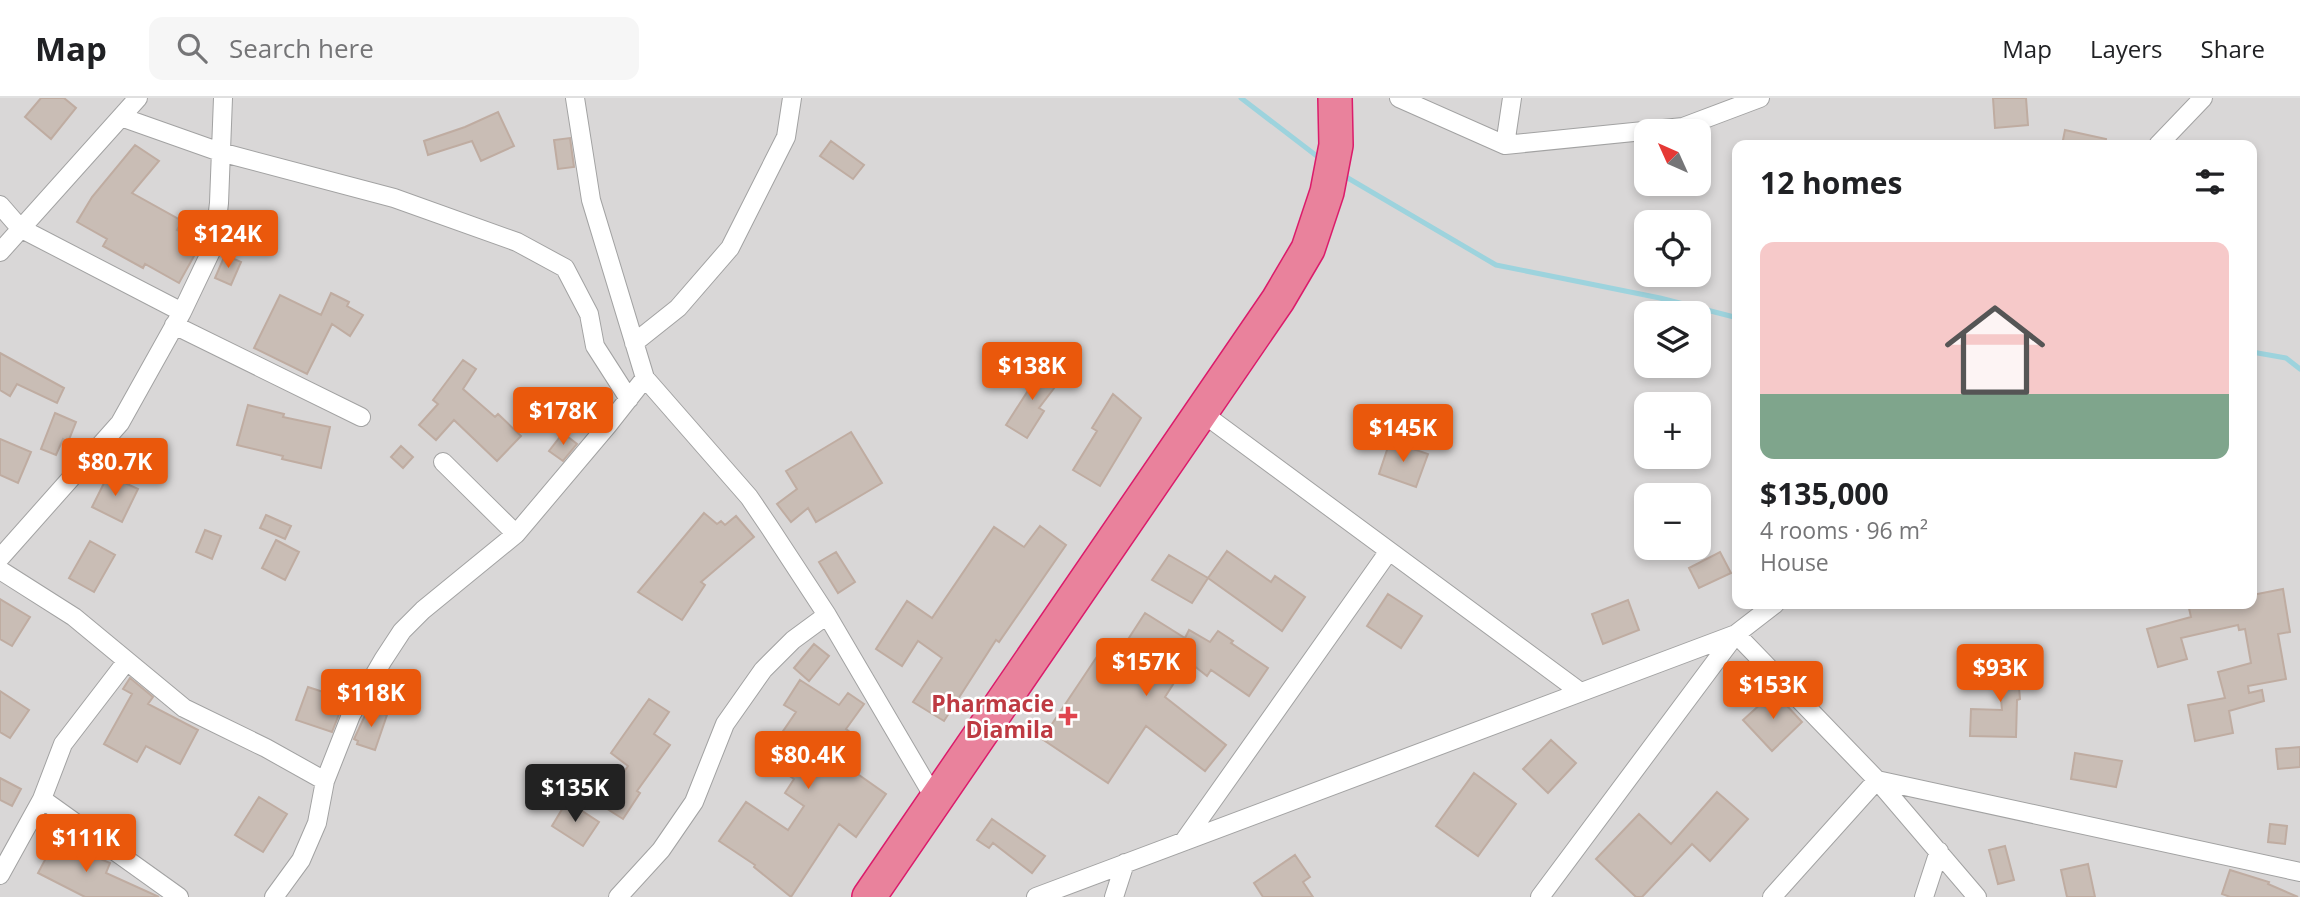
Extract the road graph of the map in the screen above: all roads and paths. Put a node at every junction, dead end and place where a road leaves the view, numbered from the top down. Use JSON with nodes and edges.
{"nodes":[{"id":1,"x":138,"y":98,"type":"edge"},
{"id":2,"x":223,"y":98,"type":"edge"},
{"id":3,"x":575,"y":98,"type":"edge"},
{"id":4,"x":792,"y":98,"type":"edge"},
{"id":5,"x":1335,"y":98,"type":"edge"},
{"id":6,"x":1399,"y":98,"type":"edge"},
{"id":7,"x":1512,"y":98,"type":"edge"},
{"id":8,"x":1760,"y":98,"type":"edge"},
{"id":9,"x":2203,"y":98,"type":"edge"},
{"id":10,"x":121,"y":117,"type":"junction"},
{"id":11,"x":2163,"y":140,"type":"edge"},
{"id":12,"x":1505,"y":145,"type":"junction"},
{"id":13,"x":220,"y":152,"type":"junction"},
{"id":14,"x":0,"y":205,"type":"edge"},
{"id":15,"x":20,"y":228,"type":"junction"},
{"id":16,"x":0,"y":252,"type":"edge"},
{"id":17,"x":178,"y":318,"type":"junction"},
{"id":18,"x":634,"y":342,"type":"junction"},
{"id":19,"x":645,"y":378,"type":"junction"},
{"id":20,"x":629,"y":399,"type":"junction"},
{"id":21,"x":1201,"y":412,"type":"junction"},
{"id":22,"x":360,"y":416,"type":"dead end"},
{"id":23,"x":443,"y":462,"type":"dead end"},
{"id":24,"x":516,"y":534,"type":"junction"},
{"id":25,"x":1389,"y":551,"type":"junction"},
{"id":26,"x":0,"y":558,"type":"edge"},
{"id":27,"x":0,"y":570,"type":"edge"},
{"id":28,"x":1768,"y":609,"type":"edge"},
{"id":29,"x":827,"y":615,"type":"junction"},
{"id":30,"x":1736,"y":634,"type":"junction"},
{"id":31,"x":126,"y":662,"type":"junction"},
{"id":32,"x":1579,"y":691,"type":"junction"},
{"id":33,"x":1877,"y":780,"type":"junction"},
{"id":34,"x":325,"y":781,"type":"junction"},
{"id":35,"x":42,"y":799,"type":"junction"},
{"id":36,"x":935,"y":799,"type":"junction"},
{"id":37,"x":1184,"y":841,"type":"junction"},
{"id":38,"x":1939,"y":851,"type":"junction"},
{"id":39,"x":1125,"y":863,"type":"junction"},
{"id":40,"x":2300,"y":872,"type":"edge"},
{"id":41,"x":0,"y":875,"type":"edge"},
{"id":42,"x":179,"y":897,"type":"edge"},
{"id":43,"x":274,"y":897,"type":"edge"},
{"id":44,"x":618,"y":897,"type":"edge"},
{"id":45,"x":869,"y":897,"type":"edge"},
{"id":46,"x":1036,"y":897,"type":"edge"},
{"id":47,"x":1114,"y":897,"type":"edge"},
{"id":48,"x":1539,"y":897,"type":"edge"},
{"id":49,"x":1772,"y":897,"type":"edge"},
{"id":50,"x":1924,"y":897,"type":"edge"},
{"id":51,"x":1977,"y":897,"type":"edge"}],
"edges":[{"from":1,"to":10,"type":"street"},
{"from":2,"to":13,"type":"street"},
{"from":3,"to":18,"type":"street"},
{"from":4,"to":18,"type":"street"},
{"from":5,"to":21,"type":"highway"},
{"from":6,"to":12,"type":"street"},
{"from":7,"to":12,"type":"street"},
{"from":8,"to":12,"type":"street"},
{"from":9,"to":11,"type":"street"},
{"from":10,"to":13,"type":"street"},
{"from":10,"to":15,"type":"street"},
{"from":13,"to":17,"type":"street"},
{"from":13,"to":20,"type":"street"},
{"from":14,"to":15,"type":"street"},
{"from":15,"to":16,"type":"street"},
{"from":15,"to":17,"type":"street"},
{"from":17,"to":22,"type":"street"},
{"from":17,"to":26,"type":"street"},
{"from":18,"to":19,"type":"street"},
{"from":19,"to":20,"type":"street"},
{"from":19,"to":29,"type":"street"},
{"from":20,"to":24,"type":"street"},
{"from":21,"to":25,"type":"street"},
{"from":21,"to":36,"type":"highway"},
{"from":23,"to":24,"type":"street"},
{"from":24,"to":34,"type":"street"},
{"from":25,"to":32,"type":"street"},
{"from":25,"to":37,"type":"street"},
{"from":27,"to":31,"type":"street"},
{"from":28,"to":30,"type":"street"},
{"from":29,"to":36,"type":"street"},
{"from":29,"to":44,"type":"street"},
{"from":30,"to":32,"type":"street"},
{"from":30,"to":33,"type":"street"},
{"from":30,"to":48,"type":"street"},
{"from":31,"to":34,"type":"street"},
{"from":31,"to":35,"type":"street"},
{"from":32,"to":37,"type":"street"},
{"from":33,"to":38,"type":"street"},
{"from":33,"to":40,"type":"street"},
{"from":33,"to":49,"type":"street"},
{"from":34,"to":43,"type":"street"},
{"from":35,"to":41,"type":"street"},
{"from":35,"to":42,"type":"street"},
{"from":36,"to":45,"type":"highway"},
{"from":37,"to":39,"type":"street"},
{"from":38,"to":50,"type":"street"},
{"from":38,"to":51,"type":"street"},
{"from":39,"to":46,"type":"street"},
{"from":39,"to":47,"type":"street"}]}
